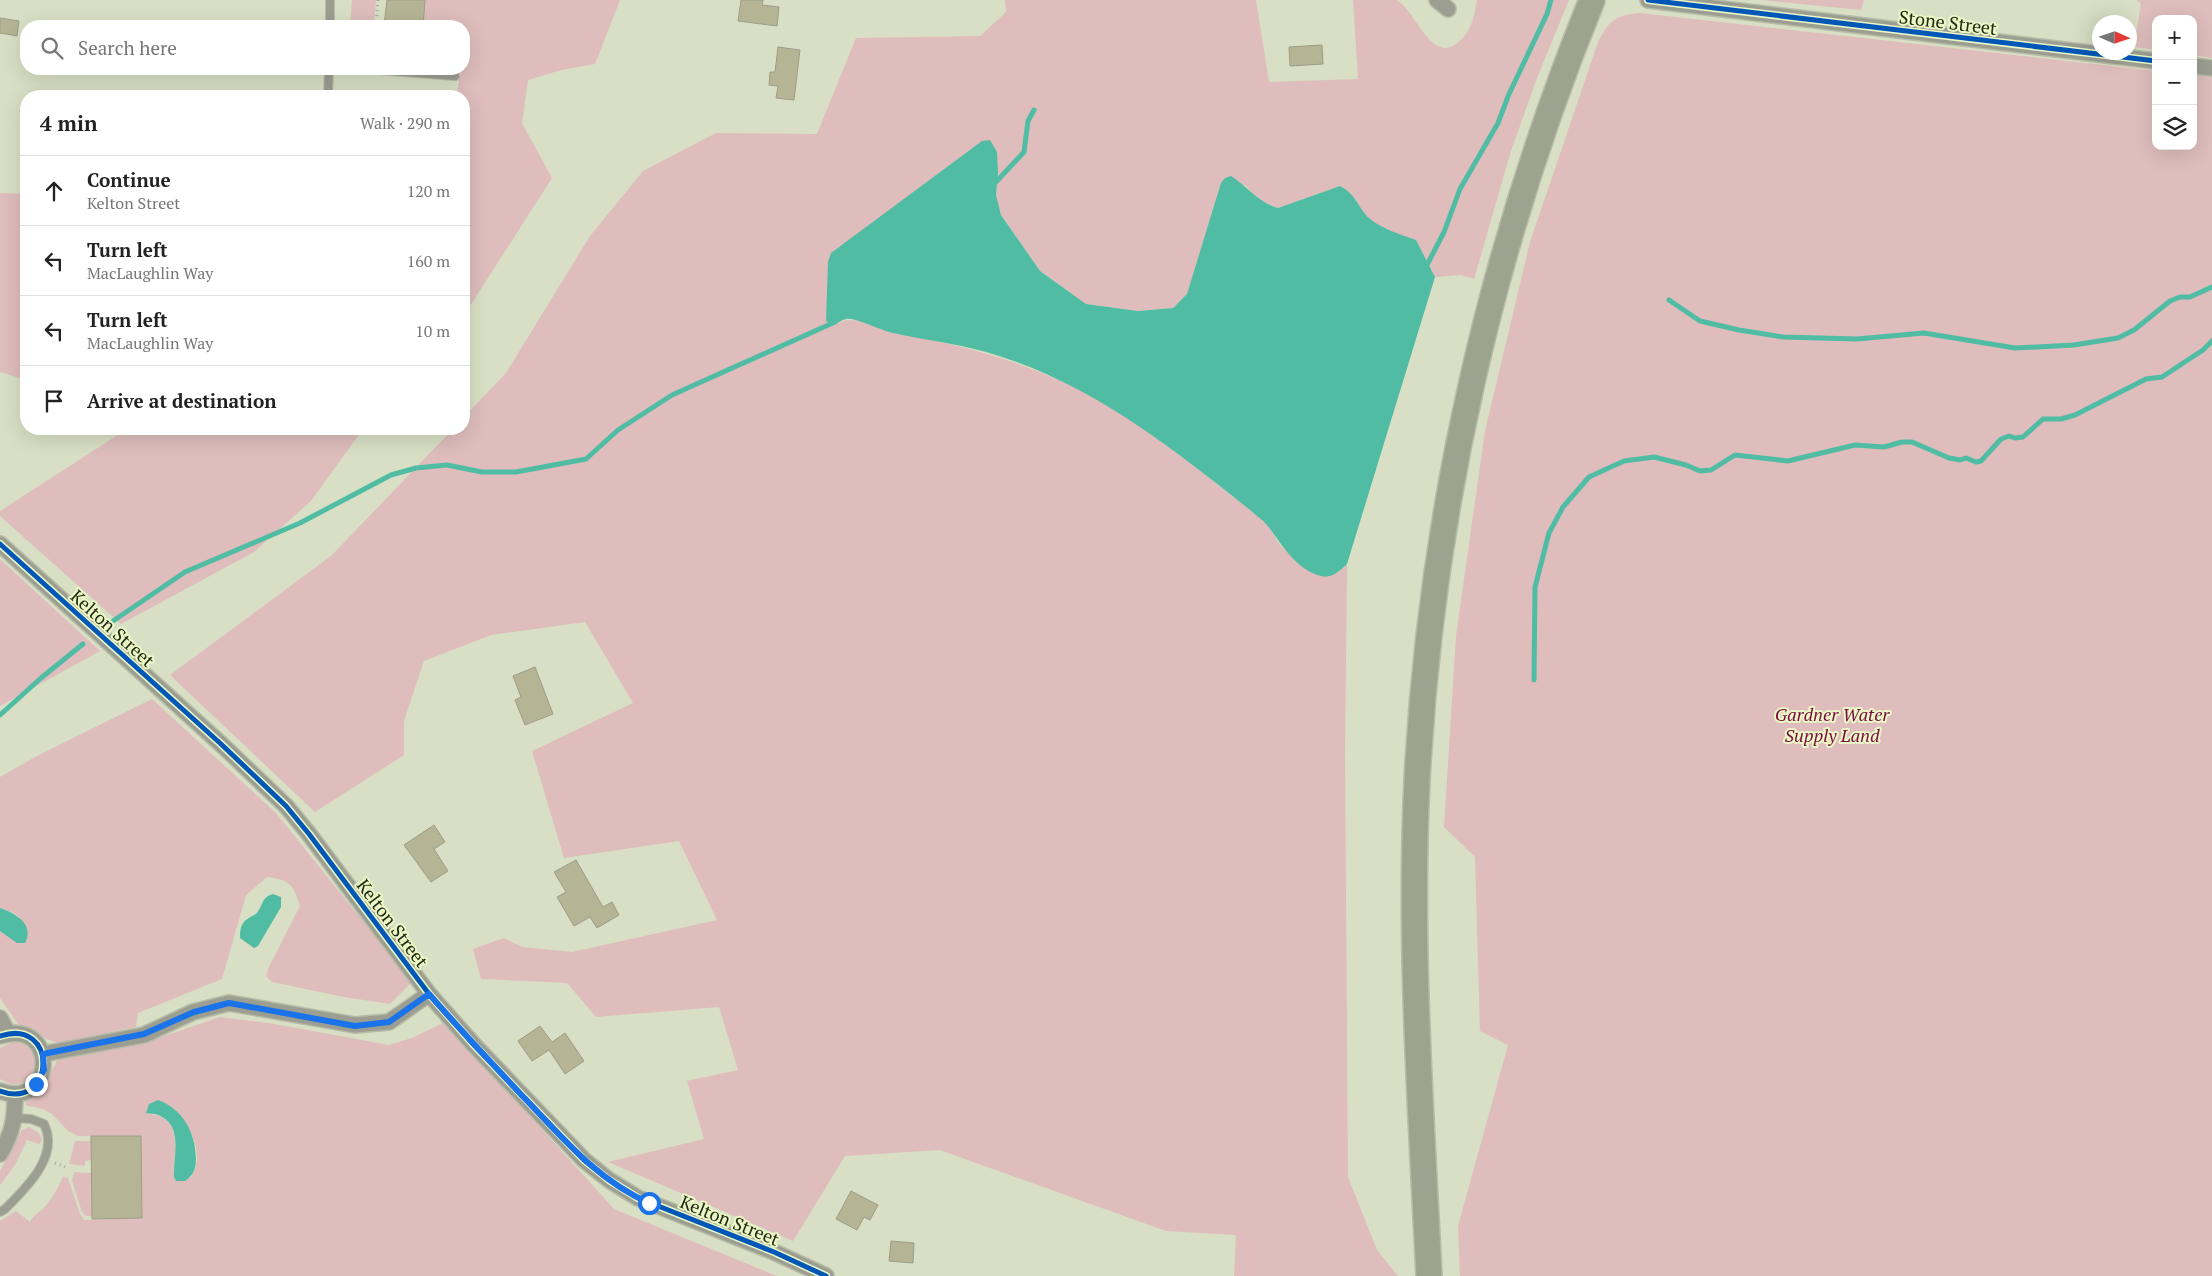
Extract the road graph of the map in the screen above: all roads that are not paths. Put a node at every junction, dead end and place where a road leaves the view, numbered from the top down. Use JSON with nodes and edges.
{"nodes":[{"id":1,"x":330,"y":0,"type":"edge"},
{"id":2,"x":1592,"y":0,"type":"edge"},
{"id":3,"x":1648,"y":0,"type":"edge"},
{"id":4,"x":330,"y":20,"type":"edge"},
{"id":5,"x":2152,"y":61,"type":"edge"},
{"id":6,"x":2197,"y":66,"type":"edge"},
{"id":7,"x":2212,"y":68,"type":"edge"},
{"id":8,"x":329,"y":75,"type":"edge"},
{"id":9,"x":442,"y":75,"type":"edge"},
{"id":10,"x":455,"y":76,"type":"dead end"},
{"id":11,"x":328,"y":90,"type":"edge"},
{"id":12,"x":0,"y":544,"type":"edge"},
{"id":13,"x":429,"y":994,"type":"junction"},
{"id":14,"x":0,"y":1018,"type":"edge"},
{"id":15,"x":4,"y":1034,"type":"edge"},
{"id":16,"x":43,"y":1054,"type":"junction"},
{"id":17,"x":8,"y":1093,"type":"edge"},
{"id":18,"x":16,"y":1118,"type":"junction"},
{"id":19,"x":0,"y":1154,"type":"edge"},
{"id":20,"x":0,"y":1212,"type":"edge"},
{"id":21,"x":826,"y":1276,"type":"edge"},
{"id":22,"x":1429,"y":1276,"type":"edge"}],
"edges":[{"from":1,"to":4,"type":"lane"},
{"from":2,"to":22,"type":"highway"},
{"from":3,"to":5,"type":"street","name":"Stone Street"},
{"from":6,"to":7,"type":"street"},
{"from":8,"to":11,"type":"lane"},
{"from":9,"to":10,"type":"lane"},
{"from":12,"to":13,"type":"street","name":"Kelton Street"},
{"from":13,"to":16,"type":"street"},
{"from":13,"to":21,"type":"street","name":"Kelton Street"},
{"from":14,"to":15,"type":"street"},
{"from":15,"to":16,"type":"street"},
{"from":16,"to":17,"type":"street"},
{"from":17,"to":18,"type":"street"},
{"from":18,"to":19,"type":"street"},
{"from":18,"to":20,"type":"lane"}]}
